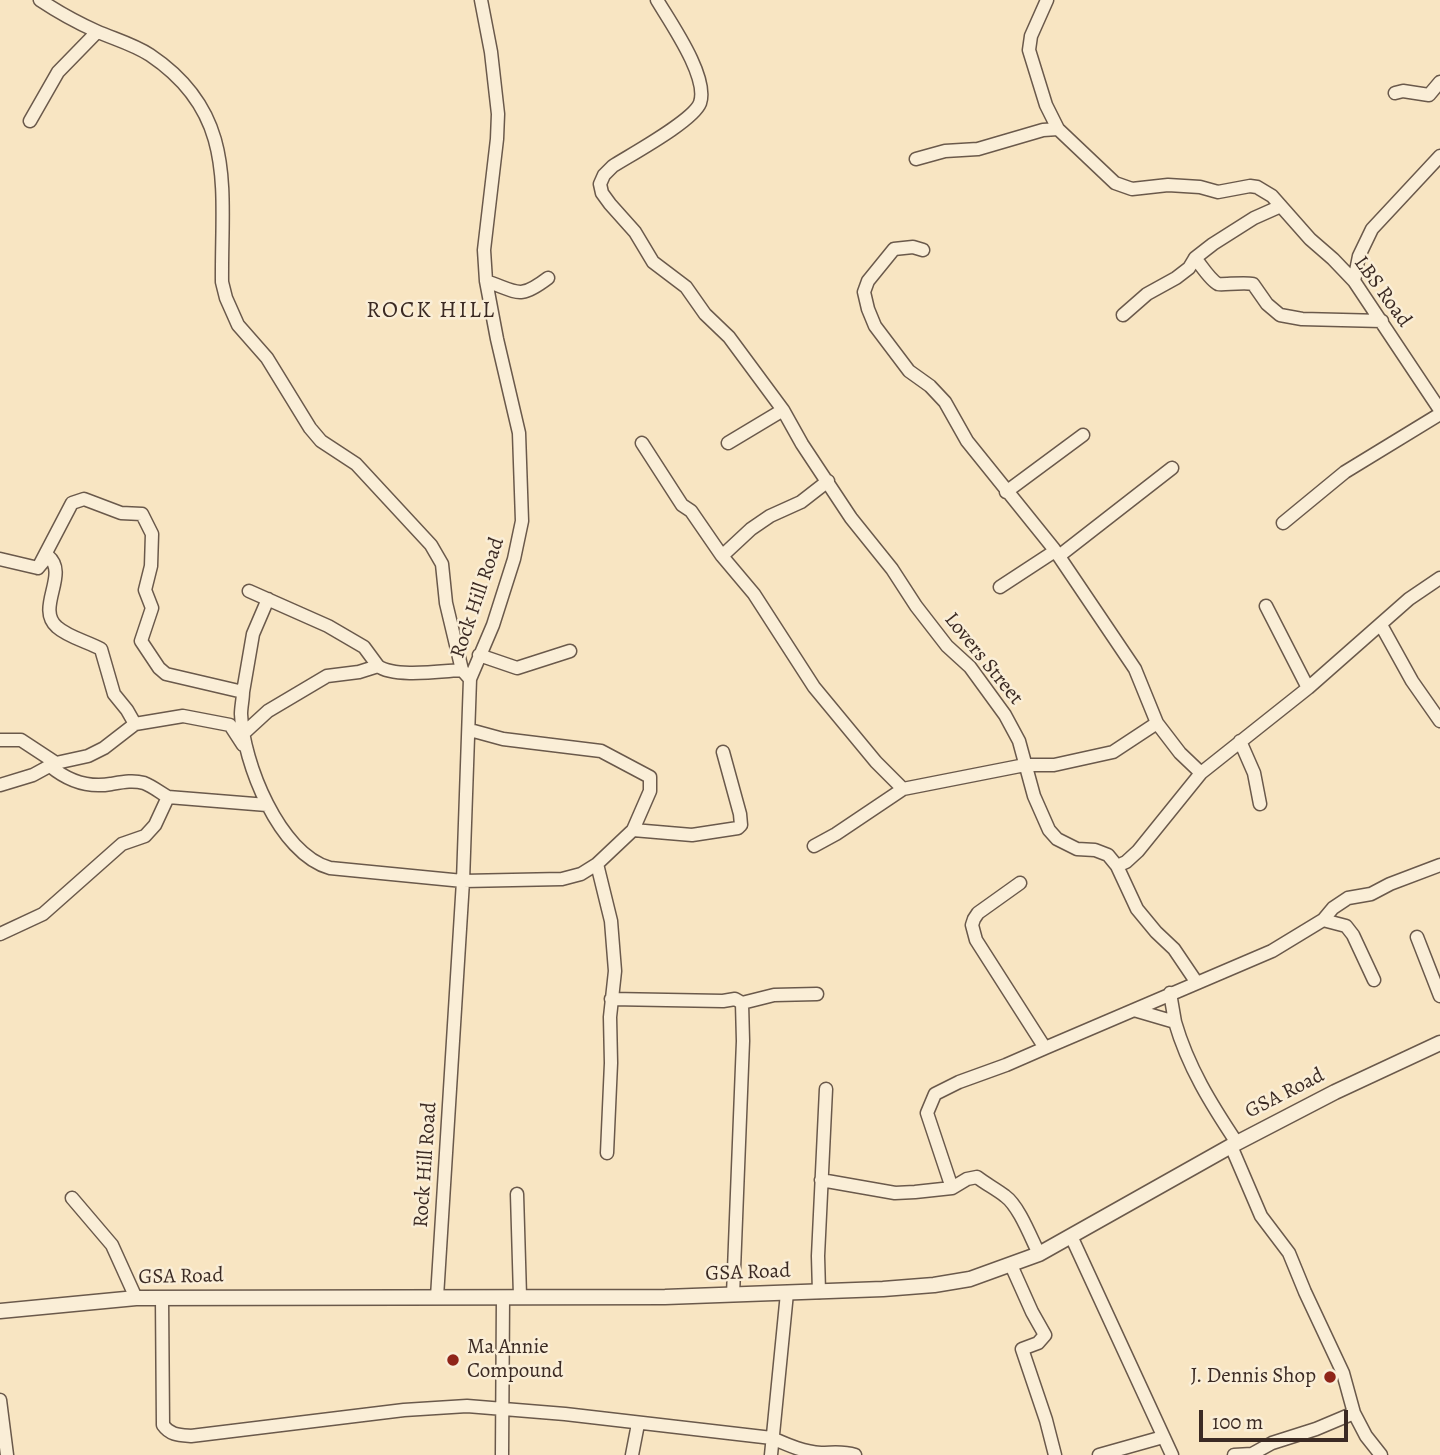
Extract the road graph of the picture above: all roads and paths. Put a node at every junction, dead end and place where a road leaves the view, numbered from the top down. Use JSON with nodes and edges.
{"nodes":[{"id":1,"x":40,"y":0,"type":"edge"},
{"id":2,"x":481,"y":0,"type":"edge"},
{"id":3,"x":657,"y":0,"type":"edge"},
{"id":4,"x":1047,"y":0,"type":"edge"},
{"id":5,"x":97,"y":32,"type":"junction"},
{"id":6,"x":1440,"y":82,"type":"edge"},
{"id":7,"x":1395,"y":93,"type":"dead end"},
{"id":8,"x":30,"y":121,"type":"dead end"},
{"id":9,"x":1058,"y":129,"type":"junction"},
{"id":10,"x":1440,"y":156,"type":"edge"},
{"id":11,"x":916,"y":159,"type":"dead end"},
{"id":12,"x":1282,"y":206,"type":"junction"},
{"id":13,"x":923,"y":250,"type":"dead end"},
{"id":14,"x":1195,"y":258,"type":"junction"},
{"id":15,"x":548,"y":278,"type":"dead end"},
{"id":16,"x":486,"y":281,"type":"junction"},
{"id":17,"x":1354,"y":281,"type":"junction"},
{"id":18,"x":1123,"y":315,"type":"dead end"},
{"id":19,"x":1382,"y":321,"type":"junction"},
{"id":20,"x":783,"y":410,"type":"junction"},
{"id":21,"x":1440,"y":412,"type":"edge"},
{"id":22,"x":1083,"y":435,"type":"dead end"},
{"id":23,"x":642,"y":443,"type":"dead end"},
{"id":24,"x":728,"y":443,"type":"dead end"},
{"id":25,"x":1172,"y":468,"type":"dead end"},
{"id":26,"x":828,"y":481,"type":"junction"},
{"id":27,"x":1006,"y":492,"type":"junction"},
{"id":28,"x":1283,"y":523,"type":"dead end"},
{"id":29,"x":1057,"y":553,"type":"junction"},
{"id":30,"x":722,"y":556,"type":"junction"},
{"id":31,"x":0,"y":559,"type":"edge"},
{"id":32,"x":38,"y":568,"type":"junction"},
{"id":33,"x":1440,"y":578,"type":"edge"},
{"id":34,"x":1000,"y":587,"type":"dead end"},
{"id":35,"x":249,"y":591,"type":"dead end"},
{"id":36,"x":268,"y":600,"type":"junction"},
{"id":37,"x":1266,"y":606,"type":"dead end"},
{"id":38,"x":1381,"y":625,"type":"junction"},
{"id":39,"x":570,"y":652,"type":"dead end"},
{"id":40,"x":479,"y":655,"type":"junction"},
{"id":41,"x":378,"y":666,"type":"junction"},
{"id":42,"x":466,"y":675,"type":"junction"},
{"id":43,"x":1308,"y":688,"type":"junction"},
{"id":44,"x":243,"y":692,"type":"junction"},
{"id":45,"x":1440,"y":721,"type":"edge"},
{"id":46,"x":1157,"y":723,"type":"junction"},
{"id":47,"x":135,"y":724,"type":"junction"},
{"id":48,"x":470,"y":730,"type":"junction"},
{"id":49,"x":244,"y":733,"type":"junction"},
{"id":50,"x":0,"y":740,"type":"edge"},
{"id":51,"x":1240,"y":741,"type":"junction"},
{"id":52,"x":247,"y":751,"type":"junction"},
{"id":53,"x":723,"y":752,"type":"dead end"},
{"id":54,"x":53,"y":764,"type":"junction"},
{"id":55,"x":1025,"y":765,"type":"junction"},
{"id":56,"x":1201,"y":773,"type":"junction"},
{"id":57,"x":0,"y":785,"type":"edge"},
{"id":58,"x":903,"y":789,"type":"junction"},
{"id":59,"x":168,"y":797,"type":"junction"},
{"id":60,"x":1260,"y":804,"type":"dead end"},
{"id":61,"x":267,"y":805,"type":"junction"},
{"id":62,"x":633,"y":830,"type":"junction"},
{"id":63,"x":814,"y":846,"type":"dead end"},
{"id":64,"x":597,"y":864,"type":"junction"},
{"id":65,"x":1440,"y":865,"type":"edge"},
{"id":66,"x":1117,"y":866,"type":"junction"},
{"id":67,"x":464,"y":881,"type":"junction"},
{"id":68,"x":1020,"y":883,"type":"dead end"},
{"id":69,"x":1323,"y":920,"type":"junction"},
{"id":70,"x":0,"y":934,"type":"edge"},
{"id":71,"x":1417,"y":937,"type":"dead end"},
{"id":72,"x":1374,"y":980,"type":"dead end"},
{"id":73,"x":1197,"y":983,"type":"junction"},
{"id":74,"x":1171,"y":993,"type":"junction"},
{"id":75,"x":817,"y":994,"type":"dead end"},
{"id":76,"x":1440,"y":996,"type":"edge"},
{"id":77,"x":611,"y":999,"type":"junction"},
{"id":78,"x":741,"y":1003,"type":"junction"},
{"id":79,"x":1134,"y":1010,"type":"junction"},
{"id":80,"x":1175,"y":1021,"type":"junction"},
{"id":81,"x":1440,"y":1043,"type":"edge"},
{"id":82,"x":1045,"y":1048,"type":"junction"},
{"id":83,"x":825,"y":1089,"type":"dead end"},
{"id":84,"x":1234,"y":1144,"type":"junction"},
{"id":85,"x":607,"y":1153,"type":"dead end"},
{"id":86,"x":821,"y":1181,"type":"junction"},
{"id":87,"x":952,"y":1188,"type":"junction"},
{"id":88,"x":517,"y":1194,"type":"dead end"},
{"id":89,"x":72,"y":1198,"type":"dead end"},
{"id":90,"x":1071,"y":1236,"type":"junction"},
{"id":91,"x":1039,"y":1254,"type":"junction"},
{"id":92,"x":1011,"y":1265,"type":"junction"},
{"id":93,"x":819,"y":1292,"type":"junction"},
{"id":94,"x":787,"y":1293,"type":"junction"},
{"id":95,"x":733,"y":1295,"type":"junction"},
{"id":96,"x":520,"y":1296,"type":"junction"},
{"id":97,"x":437,"y":1297,"type":"junction"},
{"id":98,"x":503,"y":1297,"type":"junction"},
{"id":99,"x":136,"y":1298,"type":"junction"},
{"id":100,"x":162,"y":1298,"type":"junction"},
{"id":101,"x":0,"y":1311,"type":"edge"},
{"id":102,"x":0,"y":1400,"type":"edge"},
{"id":103,"x":502,"y":1410,"type":"junction"},
{"id":104,"x":1354,"y":1413,"type":"junction"},
{"id":105,"x":638,"y":1424,"type":"junction"},
{"id":106,"x":1163,"y":1437,"type":"junction"},
{"id":107,"x":772,"y":1438,"type":"junction"},
{"id":108,"x":7,"y":1455,"type":"edge"},
{"id":109,"x":502,"y":1455,"type":"edge"},
{"id":110,"x":632,"y":1455,"type":"edge"},
{"id":111,"x":771,"y":1455,"type":"edge"},
{"id":112,"x":855,"y":1455,"type":"edge"},
{"id":113,"x":1055,"y":1455,"type":"edge"},
{"id":114,"x":1099,"y":1455,"type":"edge"},
{"id":115,"x":1172,"y":1455,"type":"edge"},
{"id":116,"x":1234,"y":1455,"type":"edge"},
{"id":117,"x":1381,"y":1455,"type":"edge"}],
"edges":[{"from":1,"to":5,"type":"street"},
{"from":2,"to":16,"type":"street","name":"Rock Hill Road"},
{"from":3,"to":20,"type":"street","name":"Lovers Street"},
{"from":4,"to":9,"type":"street"},
{"from":5,"to":8,"type":"street"},
{"from":5,"to":42,"type":"street"},
{"from":6,"to":7,"type":"street"},
{"from":9,"to":11,"type":"street"},
{"from":9,"to":12,"type":"street","name":"LBS Road"},
{"from":10,"to":17,"type":"street"},
{"from":12,"to":14,"type":"street"},
{"from":12,"to":17,"type":"street","name":"LBS Road"},
{"from":13,"to":27,"type":"street"},
{"from":14,"to":18,"type":"street"},
{"from":14,"to":19,"type":"street"},
{"from":15,"to":16,"type":"street"},
{"from":16,"to":40,"type":"street","name":"Rock Hill Road"},
{"from":17,"to":19,"type":"street","name":"LBS Road"},
{"from":19,"to":21,"type":"street","name":"LBS Road"},
{"from":20,"to":24,"type":"street"},
{"from":20,"to":26,"type":"street","name":"Lovers Street"},
{"from":21,"to":28,"type":"street"},
{"from":22,"to":27,"type":"street"},
{"from":23,"to":30,"type":"street"},
{"from":25,"to":29,"type":"street"},
{"from":26,"to":30,"type":"street"},
{"from":26,"to":55,"type":"street","name":"Lovers Street"},
{"from":27,"to":29,"type":"street"},
{"from":29,"to":34,"type":"street"},
{"from":29,"to":46,"type":"street"},
{"from":30,"to":58,"type":"street"},
{"from":31,"to":32,"type":"street"},
{"from":32,"to":44,"type":"street"},
{"from":32,"to":47,"type":"street"},
{"from":33,"to":38,"type":"street"},
{"from":35,"to":36,"type":"street"},
{"from":36,"to":41,"type":"street"},
{"from":36,"to":44,"type":"street"},
{"from":37,"to":43,"type":"street"},
{"from":38,"to":43,"type":"street"},
{"from":38,"to":45,"type":"street"},
{"from":39,"to":40,"type":"street"},
{"from":40,"to":42,"type":"street","name":"Rock Hill Road"},
{"from":41,"to":42,"type":"street"},
{"from":41,"to":49,"type":"street"},
{"from":42,"to":48,"type":"street","name":"Rock Hill Road"},
{"from":43,"to":51,"type":"street"},
{"from":44,"to":49,"type":"street"},
{"from":46,"to":55,"type":"street"},
{"from":46,"to":56,"type":"street"},
{"from":47,"to":52,"type":"street"},
{"from":47,"to":54,"type":"street"},
{"from":48,"to":62,"type":"street"},
{"from":48,"to":67,"type":"street","name":"Rock Hill Road"},
{"from":49,"to":52,"type":"street"},
{"from":50,"to":54,"type":"street"},
{"from":51,"to":56,"type":"street"},
{"from":51,"to":60,"type":"street"},
{"from":52,"to":61,"type":"street"},
{"from":53,"to":62,"type":"street"},
{"from":54,"to":57,"type":"street"},
{"from":54,"to":59,"type":"street"},
{"from":55,"to":58,"type":"street"},
{"from":55,"to":66,"type":"street","name":"Lovers Street"},
{"from":56,"to":66,"type":"street"},
{"from":58,"to":63,"type":"street"},
{"from":59,"to":61,"type":"street"},
{"from":59,"to":70,"type":"street"},
{"from":61,"to":67,"type":"street"},
{"from":62,"to":64,"type":"street"},
{"from":64,"to":67,"type":"street"},
{"from":64,"to":77,"type":"street"},
{"from":65,"to":69,"type":"street"},
{"from":66,"to":73,"type":"street"},
{"from":67,"to":97,"type":"street","name":"Rock Hill Road"},
{"from":68,"to":82,"type":"street"},
{"from":69,"to":72,"type":"street"},
{"from":69,"to":73,"type":"street"},
{"from":71,"to":76,"type":"street"},
{"from":73,"to":74,"type":"street"},
{"from":74,"to":79,"type":"street"},
{"from":74,"to":80,"type":"street"},
{"from":75,"to":78,"type":"street"},
{"from":77,"to":78,"type":"street"},
{"from":77,"to":85,"type":"street"},
{"from":78,"to":95,"type":"street"},
{"from":79,"to":80,"type":"street"},
{"from":79,"to":82,"type":"street"},
{"from":80,"to":84,"type":"street"},
{"from":81,"to":84,"type":"street","name":"GSA Road"},
{"from":82,"to":87,"type":"street"},
{"from":83,"to":86,"type":"street"},
{"from":84,"to":90,"type":"street","name":"GSA Road"},
{"from":84,"to":104,"type":"street"},
{"from":86,"to":87,"type":"street"},
{"from":86,"to":93,"type":"street"},
{"from":87,"to":91,"type":"street"},
{"from":88,"to":96,"type":"street"},
{"from":89,"to":99,"type":"street"},
{"from":90,"to":91,"type":"street","name":"GSA Road"},
{"from":90,"to":106,"type":"street"},
{"from":91,"to":92,"type":"street","name":"GSA Road"},
{"from":92,"to":93,"type":"street","name":"GSA Road"},
{"from":92,"to":113,"type":"street"},
{"from":93,"to":94,"type":"street","name":"GSA Road"},
{"from":94,"to":95,"type":"street","name":"GSA Road"},
{"from":94,"to":107,"type":"street"},
{"from":95,"to":96,"type":"street","name":"GSA Road"},
{"from":96,"to":98,"type":"street","name":"GSA Road"},
{"from":97,"to":98,"type":"street","name":"GSA Road"},
{"from":97,"to":100,"type":"street","name":"GSA Road"},
{"from":98,"to":103,"type":"street"},
{"from":99,"to":100,"type":"street","name":"GSA Road"},
{"from":99,"to":101,"type":"street","name":"GSA Road"},
{"from":100,"to":103,"type":"street"},
{"from":102,"to":108,"type":"street"},
{"from":103,"to":105,"type":"street"},
{"from":103,"to":109,"type":"street"},
{"from":104,"to":116,"type":"street"},
{"from":104,"to":117,"type":"street"},
{"from":105,"to":107,"type":"street"},
{"from":105,"to":110,"type":"street"},
{"from":106,"to":114,"type":"street"},
{"from":106,"to":115,"type":"street"},
{"from":107,"to":111,"type":"street"},
{"from":107,"to":112,"type":"street"}]}
